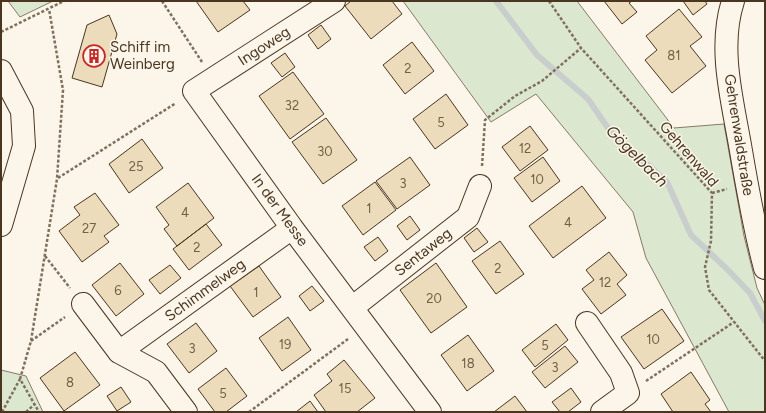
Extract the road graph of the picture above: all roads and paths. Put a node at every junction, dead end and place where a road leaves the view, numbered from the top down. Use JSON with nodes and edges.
{"nodes":[{"id":1,"x":64,"y":1,"type":"edge"},
{"id":2,"x":162,"y":1,"type":"edge"},
{"id":3,"x":334,"y":1,"type":"edge"},
{"id":4,"x":549,"y":1,"type":"edge"},
{"id":5,"x":733,"y":1,"type":"edge"},
{"id":6,"x":49,"y":9,"type":"junction"},
{"id":7,"x":1,"y":32,"type":"edge"},
{"id":8,"x":581,"y":48,"type":"junction"},
{"id":9,"x":1,"y":71,"type":"edge"},
{"id":10,"x":194,"y":91,"type":"junction"},
{"id":11,"x":57,"y":179,"type":"junction"},
{"id":12,"x":480,"y":186,"type":"joint"},
{"id":13,"x":1,"y":225,"type":"edge"},
{"id":14,"x":292,"y":228,"type":"junction"},
{"id":15,"x":44,"y":255,"type":"junction"},
{"id":16,"x":765,"y":268,"type":"edge"},
{"id":17,"x":84,"y":304,"type":"junction"},
{"id":18,"x":353,"y":307,"type":"junction"},
{"id":19,"x":734,"y":322,"type":"junction"},
{"id":20,"x":586,"y":323,"type":"dead end"},
{"id":21,"x":366,"y":326,"type":"junction"},
{"id":22,"x":31,"y":341,"type":"junction"},
{"id":23,"x":119,"y":352,"type":"junction"},
{"id":24,"x":765,"y":361,"type":"edge"},
{"id":25,"x":20,"y":379,"type":"junction"},
{"id":26,"x":628,"y":393,"type":"junction"},
{"id":27,"x":35,"y":404,"type":"junction"},
{"id":28,"x":2,"y":412,"type":"edge"},
{"id":29,"x":26,"y":412,"type":"edge"},
{"id":30,"x":39,"y":412,"type":"edge"},
{"id":31,"x":186,"y":412,"type":"edge"},
{"id":32,"x":249,"y":412,"type":"edge"},
{"id":33,"x":430,"y":412,"type":"edge"},
{"id":34,"x":602,"y":412,"type":"edge"}],
"edges":[{"from":1,"to":6,"type":"path"},
{"from":2,"to":10,"type":"path"},
{"from":3,"to":10,"type":"street","name":"Ingoweg"},
{"from":4,"to":8,"type":"path","name":"Gehrenwald"},
{"from":5,"to":16,"type":"street","name":"Gehrenwaldstraße"},
{"from":6,"to":7,"type":"path"},
{"from":6,"to":11,"type":"path"},
{"from":8,"to":12,"type":"path"},
{"from":8,"to":19,"type":"path","name":"Gehrenwald"},
{"from":9,"to":13,"type":"street"},
{"from":10,"to":11,"type":"path"},
{"from":10,"to":14,"type":"street","name":"In der Messe"},
{"from":11,"to":15,"type":"path"},
{"from":12,"to":18,"type":"street","name":"Sentaweg"},
{"from":14,"to":18,"type":"street","name":"In der Messe"},
{"from":14,"to":23,"type":"street","name":"Schimmelweg"},
{"from":15,"to":17,"type":"path"},
{"from":15,"to":22,"type":"path"},
{"from":17,"to":22,"type":"path"},
{"from":17,"to":23,"type":"street"},
{"from":18,"to":21,"type":"street","name":"In der Messe"},
{"from":19,"to":24,"type":"path","name":"Gehrenwald"},
{"from":19,"to":26,"type":"path"},
{"from":20,"to":26,"type":"street"},
{"from":21,"to":32,"type":"path"},
{"from":21,"to":33,"type":"street","name":"In der Messe"},
{"from":22,"to":25,"type":"path"},
{"from":23,"to":31,"type":"street"},
{"from":25,"to":27,"type":"path"},
{"from":25,"to":28,"type":"path"},
{"from":26,"to":34,"type":"street"},
{"from":27,"to":29,"type":"path"},
{"from":27,"to":30,"type":"path"}]}
